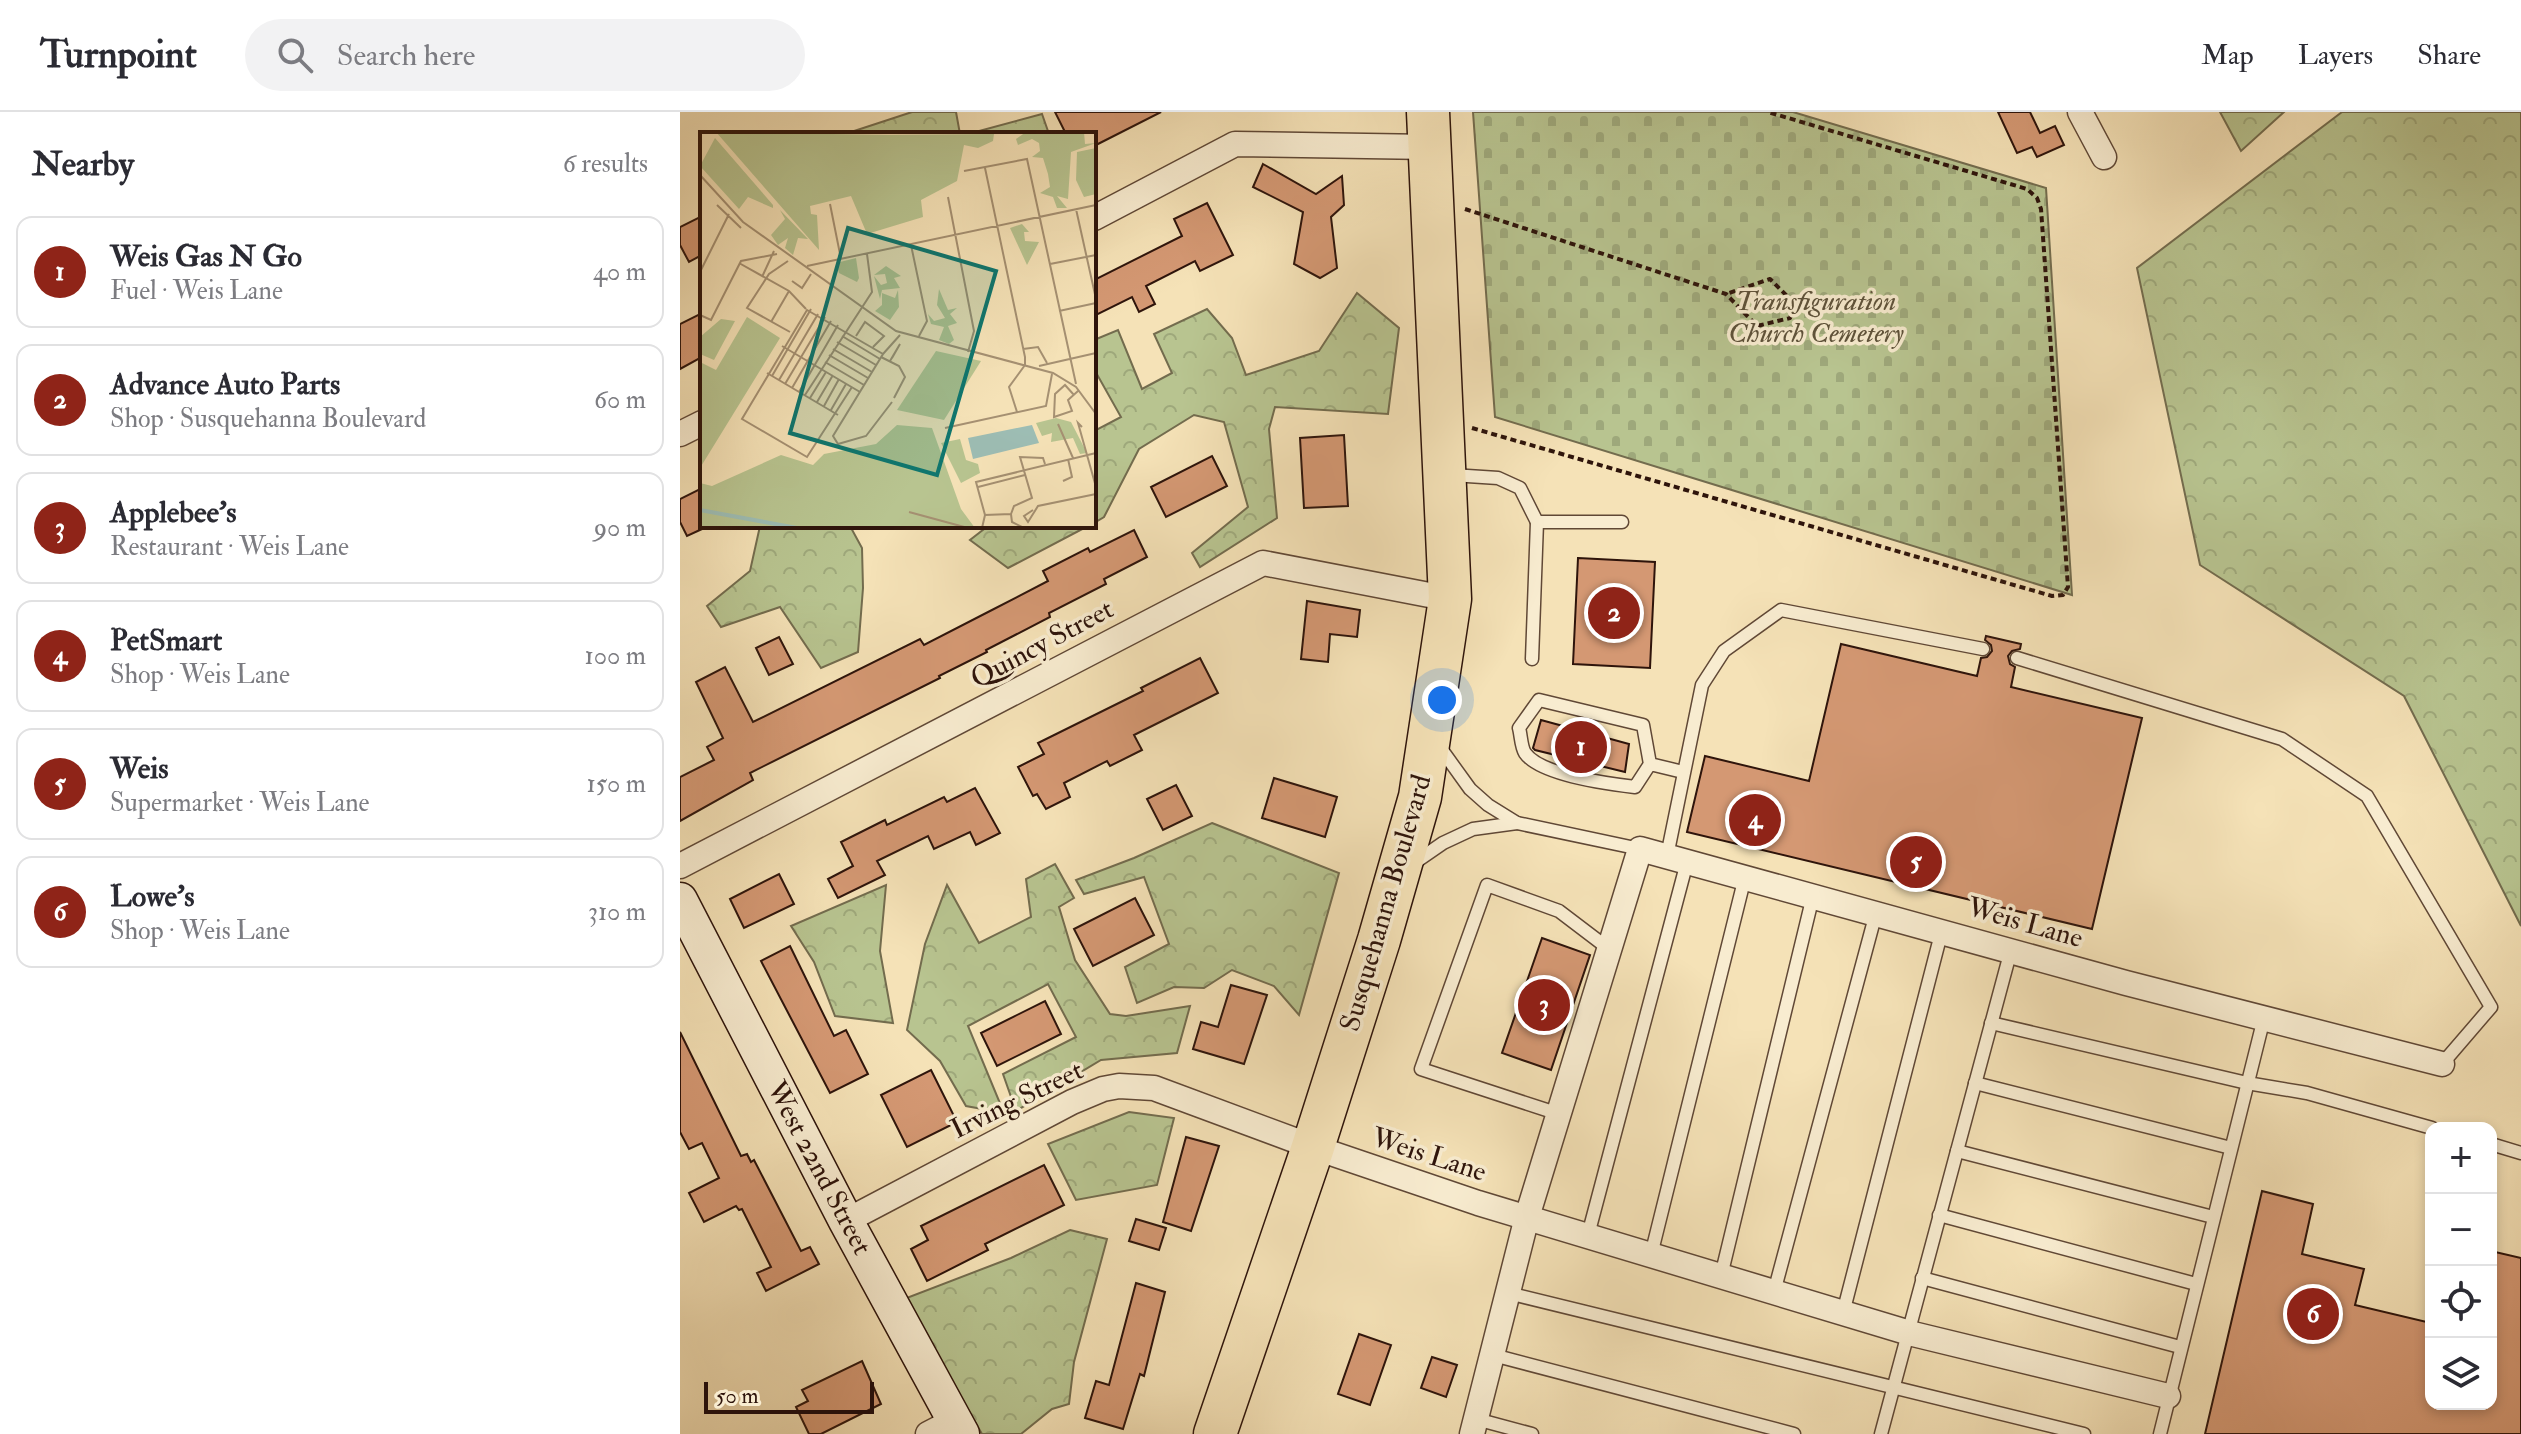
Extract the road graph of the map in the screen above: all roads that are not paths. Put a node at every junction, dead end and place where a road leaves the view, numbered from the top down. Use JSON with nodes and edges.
{"nodes":[{"id":1,"x":2080,"y":112,"type":"edge"},
{"id":2,"x":1429,"y":129,"type":"edge"},
{"id":3,"x":2104,"y":157,"type":"dead end"},
{"id":4,"x":1096,"y":217,"type":"edge"},
{"id":5,"x":700,"y":424,"type":"edge"},
{"id":6,"x":680,"y":434,"type":"edge"},
{"id":7,"x":1445,"y":474,"type":"junction"},
{"id":8,"x":1537,"y":522,"type":"junction"},
{"id":9,"x":1622,"y":522,"type":"dead end"},
{"id":10,"x":1450,"y":599,"type":"junction"},
{"id":11,"x":1983,"y":649,"type":"dead end"},
{"id":12,"x":2017,"y":658,"type":"dead end"},
{"id":13,"x":1532,"y":659,"type":"dead end"},
{"id":14,"x":1430,"y":733,"type":"junction"},
{"id":15,"x":1650,"y":764,"type":"junction"},
{"id":16,"x":1683,"y":772,"type":"junction"},
{"id":17,"x":1517,"y":823,"type":"junction"},
{"id":18,"x":1640,"y":849,"type":"junction"},
{"id":19,"x":1677,"y":859,"type":"junction"},
{"id":20,"x":680,"y":866,"type":"edge"},
{"id":21,"x":1398,"y":873,"type":"junction"},
{"id":22,"x":1745,"y":877,"type":"junction"},
{"id":23,"x":1813,"y":896,"type":"junction"},
{"id":24,"x":680,"y":900,"type":"edge"},
{"id":25,"x":1876,"y":913,"type":"junction"},
{"id":26,"x":1942,"y":930,"type":"junction"},
{"id":27,"x":1609,"y":949,"type":"junction"},
{"id":28,"x":2011,"y":950,"type":"junction"},
{"id":29,"x":2264,"y":1018,"type":"junction"},
{"id":30,"x":1991,"y":1023,"type":"junction"},
{"id":31,"x":2442,"y":1064,"type":"joint"},
{"id":32,"x":1975,"y":1083,"type":"junction"},
{"id":33,"x":2247,"y":1083,"type":"junction"},
{"id":34,"x":1559,"y":1114,"type":"junction"},
{"id":35,"x":2425,"y":1126,"type":"edge"},
{"id":36,"x":2497,"y":1146,"type":"edge"},
{"id":37,"x":1313,"y":1147,"type":"junction"},
{"id":38,"x":2231,"y":1148,"type":"junction"},
{"id":39,"x":1957,"y":1151,"type":"junction"},
{"id":40,"x":2521,"y":1153,"type":"edge"},
{"id":41,"x":1939,"y":1215,"type":"junction"},
{"id":42,"x":1527,"y":1217,"type":"junction"},
{"id":43,"x":2213,"y":1217,"type":"junction"},
{"id":44,"x":846,"y":1221,"type":"junction"},
{"id":45,"x":1588,"y":1235,"type":"junction"},
{"id":46,"x":1651,"y":1255,"type":"junction"},
{"id":47,"x":1721,"y":1276,"type":"junction"},
{"id":48,"x":1922,"y":1278,"type":"junction"},
{"id":49,"x":2196,"y":1284,"type":"junction"},
{"id":50,"x":1774,"y":1292,"type":"junction"},
{"id":51,"x":1508,"y":1293,"type":"junction"},
{"id":52,"x":1843,"y":1313,"type":"junction"},
{"id":53,"x":1907,"y":1332,"type":"junction"},
{"id":54,"x":2180,"y":1347,"type":"junction"},
{"id":55,"x":1493,"y":1355,"type":"junction"},
{"id":56,"x":1893,"y":1387,"type":"junction"},
{"id":57,"x":2168,"y":1396,"type":"junction"},
{"id":58,"x":1474,"y":1427,"type":"edge"},
{"id":59,"x":949,"y":1429,"type":"edge"},
{"id":60,"x":1215,"y":1434,"type":"edge"},
{"id":61,"x":1532,"y":1434,"type":"edge"},
{"id":62,"x":1794,"y":1434,"type":"edge"},
{"id":63,"x":1881,"y":1434,"type":"edge"},
{"id":64,"x":2084,"y":1434,"type":"edge"},
{"id":65,"x":2160,"y":1434,"type":"edge"}],
"edges":[{"from":1,"to":3,"type":"street"},
{"from":2,"to":4,"type":"street"},
{"from":2,"to":7,"type":"highway","name":"Susquehanna Boulevard"},
{"from":5,"to":6,"type":"street"},
{"from":7,"to":8,"type":"lane"},
{"from":7,"to":10,"type":"highway","name":"Susquehanna Boulevard"},
{"from":8,"to":9,"type":"lane"},
{"from":8,"to":13,"type":"lane"},
{"from":10,"to":14,"type":"highway","name":"Susquehanna Boulevard"},
{"from":10,"to":20,"type":"street","name":"Quincy Street"},
{"from":11,"to":16,"type":"lane"},
{"from":12,"to":31,"type":"lane"},
{"from":14,"to":17,"type":"lane"},
{"from":14,"to":21,"type":"highway","name":"Susquehanna Boulevard"},
{"from":15,"to":15,"type":"lane"},
{"from":15,"to":16,"type":"lane"},
{"from":16,"to":19,"type":"lane"},
{"from":17,"to":18,"type":"lane"},
{"from":17,"to":21,"type":"lane"},
{"from":18,"to":19,"type":"street","name":"Weis Lane"},
{"from":18,"to":27,"type":"street"},
{"from":19,"to":22,"type":"street","name":"Weis Lane"},
{"from":19,"to":45,"type":"lane"},
{"from":21,"to":37,"type":"highway","name":"Susquehanna Boulevard"},
{"from":22,"to":23,"type":"street","name":"Weis Lane"},
{"from":22,"to":46,"type":"lane"},
{"from":23,"to":25,"type":"street","name":"Weis Lane"},
{"from":23,"to":47,"type":"lane"},
{"from":24,"to":44,"type":"street","name":"West 22nd Street"},
{"from":25,"to":26,"type":"street","name":"Weis Lane"},
{"from":25,"to":50,"type":"lane"},
{"from":26,"to":28,"type":"street","name":"Weis Lane"},
{"from":26,"to":52,"type":"lane"},
{"from":27,"to":34,"type":"street"},
{"from":27,"to":34,"type":"lane"},
{"from":28,"to":29,"type":"street","name":"Weis Lane"},
{"from":28,"to":30,"type":"lane"},
{"from":29,"to":31,"type":"street","name":"Weis Lane"},
{"from":29,"to":33,"type":"lane"},
{"from":30,"to":32,"type":"lane"},
{"from":30,"to":33,"type":"lane"},
{"from":32,"to":38,"type":"lane"},
{"from":32,"to":39,"type":"lane"},
{"from":33,"to":35,"type":"lane"},
{"from":33,"to":38,"type":"lane"},
{"from":34,"to":42,"type":"street"},
{"from":36,"to":40,"type":"lane"},
{"from":37,"to":42,"type":"street","name":"Weis Lane"},
{"from":37,"to":44,"type":"street","name":"Irving Street"},
{"from":37,"to":60,"type":"highway","name":"Susquehanna Boulevard"},
{"from":38,"to":43,"type":"lane"},
{"from":39,"to":41,"type":"lane"},
{"from":39,"to":43,"type":"lane"},
{"from":41,"to":48,"type":"lane"},
{"from":41,"to":49,"type":"lane"},
{"from":42,"to":45,"type":"street","name":"Weis Lane"},
{"from":42,"to":51,"type":"street"},
{"from":43,"to":49,"type":"lane"},
{"from":44,"to":59,"type":"street","name":"West 22nd Street"},
{"from":45,"to":46,"type":"street","name":"Weis Lane"},
{"from":46,"to":47,"type":"street","name":"Weis Lane"},
{"from":47,"to":50,"type":"street","name":"Weis Lane"},
{"from":48,"to":53,"type":"lane"},
{"from":48,"to":54,"type":"lane"},
{"from":49,"to":54,"type":"lane"},
{"from":50,"to":52,"type":"street","name":"Weis Lane"},
{"from":51,"to":55,"type":"street"},
{"from":51,"to":56,"type":"lane"},
{"from":52,"to":53,"type":"street","name":"Weis Lane"},
{"from":53,"to":56,"type":"lane"},
{"from":53,"to":57,"type":"street","name":"Weis Lane"},
{"from":54,"to":57,"type":"lane"},
{"from":55,"to":58,"type":"street"},
{"from":55,"to":62,"type":"lane"},
{"from":56,"to":63,"type":"lane"},
{"from":56,"to":64,"type":"lane"},
{"from":57,"to":65,"type":"lane"},
{"from":58,"to":61,"type":"lane"}]}
